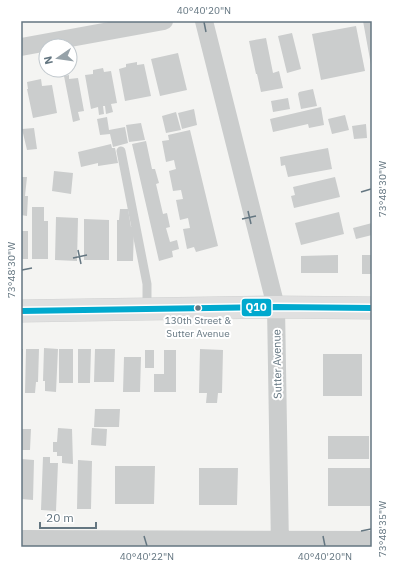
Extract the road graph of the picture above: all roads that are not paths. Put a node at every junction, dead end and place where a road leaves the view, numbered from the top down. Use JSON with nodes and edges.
{"nodes":[{"id":1,"x":164,"y":21,"type":"edge"},
{"id":2,"x":204,"y":21,"type":"edge"},
{"id":3,"x":21,"y":47,"type":"edge"},
{"id":4,"x":121,"y":151,"type":"dead end"},
{"id":5,"x":276,"y":307,"type":"junction"},
{"id":6,"x":372,"y":308,"type":"edge"},
{"id":7,"x":147,"y":309,"type":"junction"},
{"id":8,"x":21,"y":311,"type":"edge"},
{"id":9,"x":21,"y":539,"type":"edge"},
{"id":10,"x":372,"y":540,"type":"edge"},
{"id":11,"x":280,"y":543,"type":"edge"}],
"edges":[{"from":1,"to":3,"type":"street"},
{"from":2,"to":5,"type":"street","name":"Sutter Avenue"},
{"from":4,"to":7,"type":"lane"},
{"from":5,"to":6,"type":"street"},
{"from":5,"to":7,"type":"street"},
{"from":5,"to":11,"type":"street","name":"Sutter Avenue"},
{"from":7,"to":8,"type":"street"},
{"from":9,"to":11,"type":"street"},
{"from":10,"to":11,"type":"street"}]}
